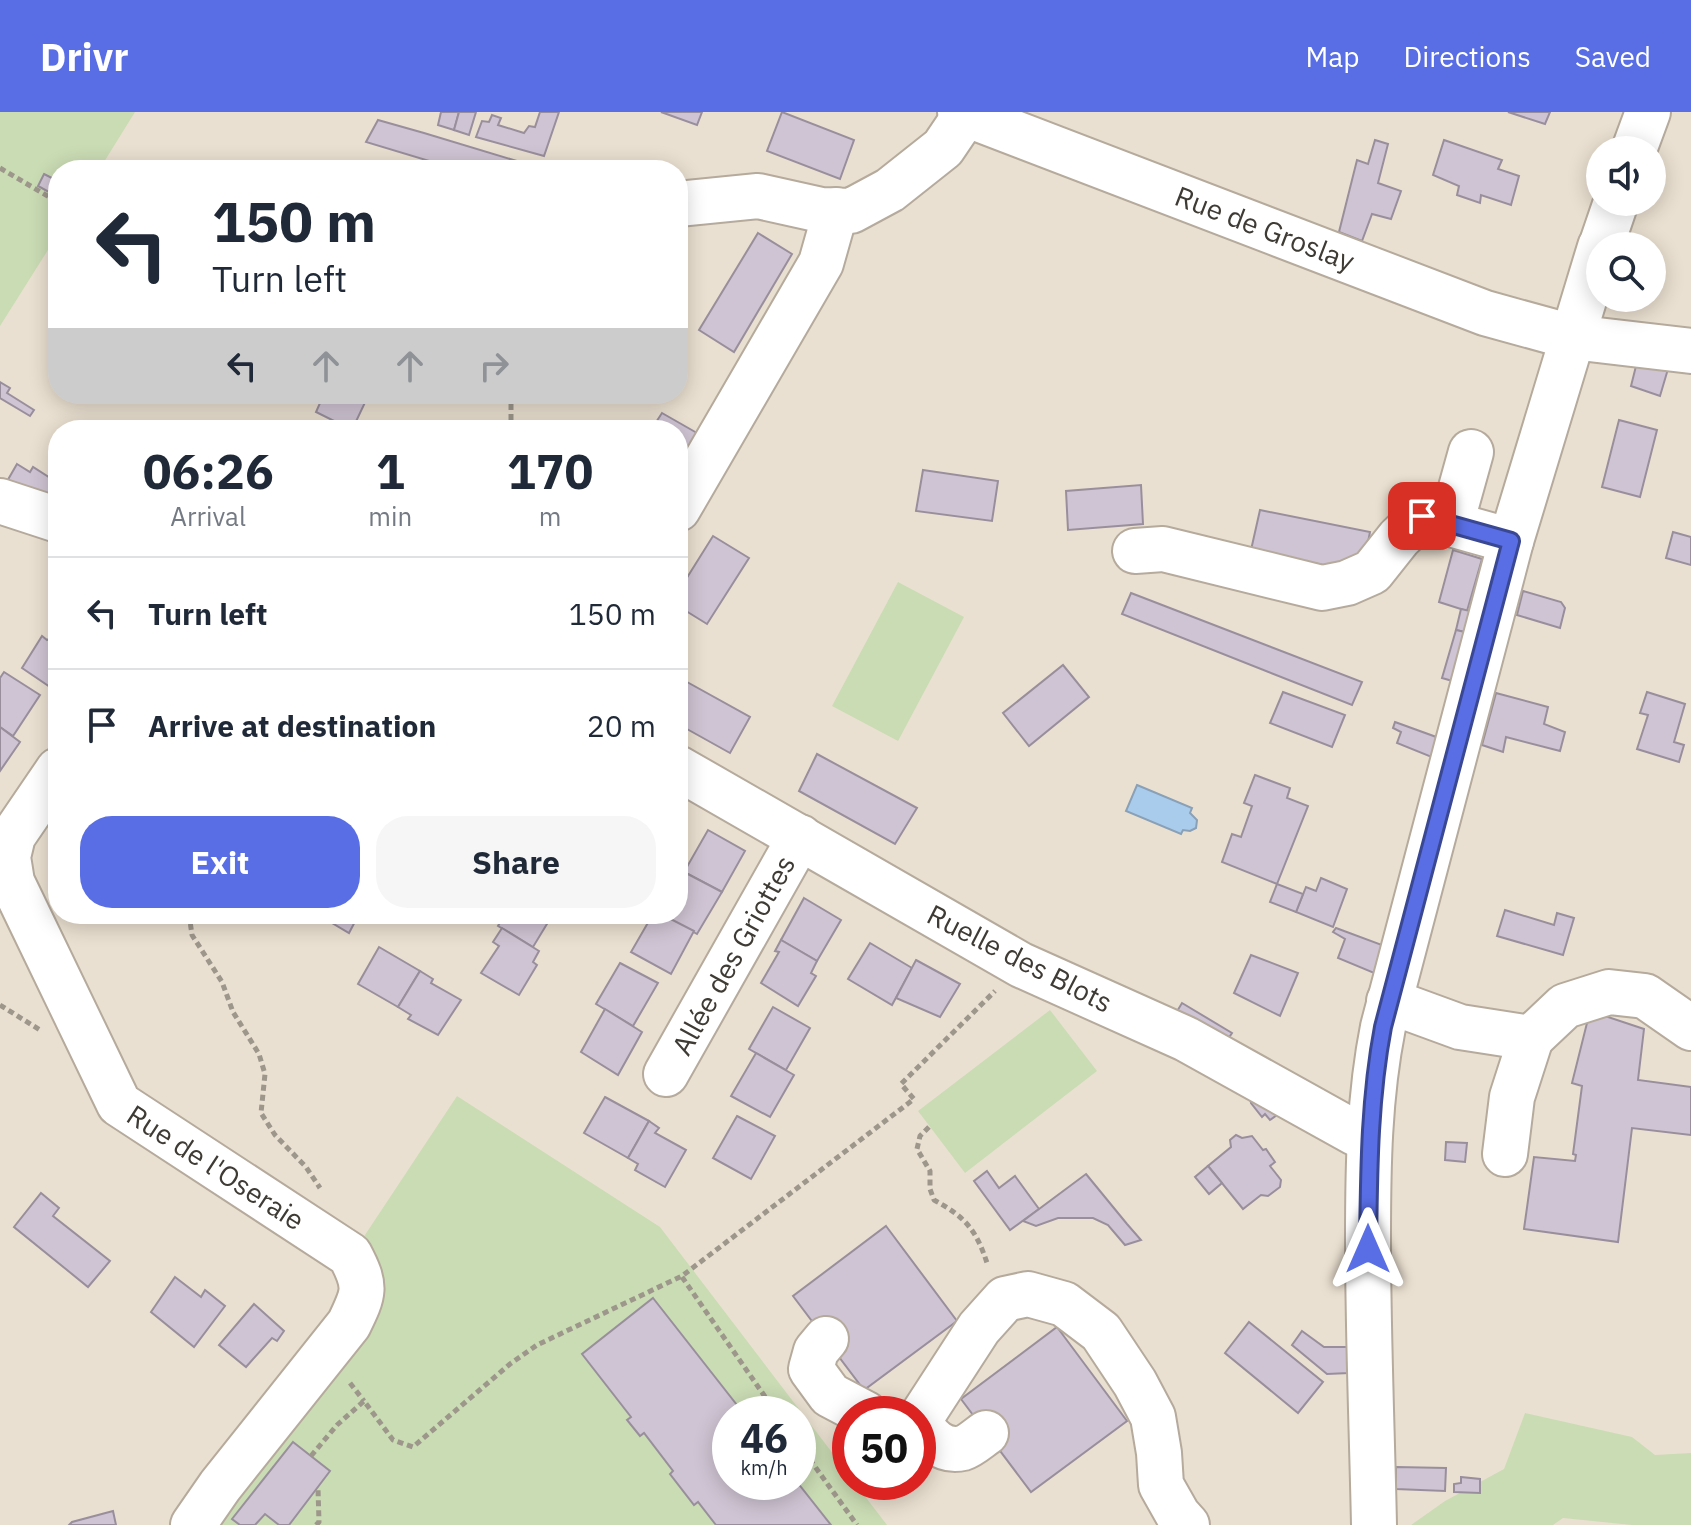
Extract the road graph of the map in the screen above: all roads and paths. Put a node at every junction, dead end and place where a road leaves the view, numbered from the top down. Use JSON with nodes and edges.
{"nodes":[{"id":1,"x":1648,"y":112,"type":"edge"},
{"id":2,"x":963,"y":113,"type":"edge"},
{"id":3,"x":1639,"y":136,"type":"edge"},
{"id":4,"x":0,"y":168,"type":"edge"},
{"id":5,"x":48,"y":196,"type":"edge"},
{"id":6,"x":688,"y":203,"type":"edge"},
{"id":7,"x":836,"y":210,"type":"junction"},
{"id":8,"x":1586,"y":292,"type":"edge"},
{"id":9,"x":1572,"y":337,"type":"junction"},
{"id":10,"x":1691,"y":351,"type":"edge"},
{"id":11,"x":1471,"y":452,"type":"dead end"},
{"id":12,"x":688,"y":492,"type":"edge"},
{"id":13,"x":0,"y":501,"type":"edge"},
{"id":14,"x":48,"y":517,"type":"edge"},
{"id":15,"x":1451,"y":524,"type":"junction"},
{"id":16,"x":1511,"y":541,"type":"junction"},
{"id":17,"x":1135,"y":551,"type":"dead end"},
{"id":18,"x":688,"y":774,"type":"edge"},
{"id":19,"x":48,"y":785,"type":"edge"},
{"id":20,"x":800,"y":837,"type":"junction"},
{"id":21,"x":190,"y":924,"type":"edge"},
{"id":22,"x":1021,"y":965,"type":"junction"},
{"id":23,"x":1389,"y":1001,"type":"junction"},
{"id":24,"x":1691,"y":1028,"type":"edge"},
{"id":25,"x":1531,"y":1038,"type":"junction"},
{"id":26,"x":666,"y":1074,"type":"dead end"},
{"id":27,"x":929,"y":1127,"type":"dead end"},
{"id":28,"x":1369,"y":1135,"type":"junction"},
{"id":29,"x":1505,"y":1154,"type":"dead end"},
{"id":30,"x":333,"y":1244,"type":"junction"},
{"id":31,"x":682,"y":1276,"type":"junction"},
{"id":32,"x":1005,"y":1299,"type":"junction"},
{"id":33,"x":826,"y":1339,"type":"dead end"},
{"id":34,"x":765,"y":1396,"type":"edge"},
{"id":35,"x":832,"y":1396,"type":"edge"},
{"id":36,"x":935,"y":1396,"type":"edge"},
{"id":37,"x":986,"y":1433,"type":"dead end"},
{"id":38,"x":936,"y":1442,"type":"edge"},
{"id":39,"x":311,"y":1456,"type":"dead end"},
{"id":40,"x":816,"y":1468,"type":"edge"},
{"id":41,"x":318,"y":1488,"type":"dead end"},
{"id":42,"x":319,"y":1524,"type":"edge"},
{"id":43,"x":193,"y":1525,"type":"edge"},
{"id":44,"x":857,"y":1525,"type":"edge"},
{"id":45,"x":1187,"y":1525,"type":"edge"},
{"id":46,"x":1374,"y":1525,"type":"edge"}],
"edges":[{"from":1,"to":3,"type":"street"},
{"from":2,"to":7,"type":"street"},
{"from":2,"to":9,"type":"street","name":"Rue de Groslay"},
{"from":4,"to":5,"type":"path"},
{"from":6,"to":7,"type":"street"},
{"from":7,"to":12,"type":"street"},
{"from":8,"to":9,"type":"street"},
{"from":9,"to":10,"type":"street","name":"Rue de Groslay"},
{"from":9,"to":16,"type":"street"},
{"from":11,"to":15,"type":"street"},
{"from":13,"to":14,"type":"street"},
{"from":15,"to":16,"type":"street"},
{"from":15,"to":17,"type":"street"},
{"from":16,"to":23,"type":"street"},
{"from":18,"to":20,"type":"street","name":"Ruelle des Blots"},
{"from":19,"to":30,"type":"street","name":"Rue de l'Oseraie"},
{"from":20,"to":22,"type":"street","name":"Ruelle des Blots"},
{"from":20,"to":26,"type":"street","name":"Allée des Griottes"},
{"from":21,"to":30,"type":"path"},
{"from":22,"to":28,"type":"street","name":"Ruelle des Blots"},
{"from":22,"to":31,"type":"path"},
{"from":23,"to":25,"type":"street"},
{"from":23,"to":28,"type":"street"},
{"from":24,"to":25,"type":"street"},
{"from":25,"to":29,"type":"street"},
{"from":27,"to":32,"type":"path"},
{"from":28,"to":46,"type":"street"},
{"from":30,"to":43,"type":"street","name":"Rue de l'Oseraie"},
{"from":31,"to":34,"type":"path"},
{"from":31,"to":39,"type":"path"},
{"from":32,"to":36,"type":"street"},
{"from":32,"to":45,"type":"street"},
{"from":33,"to":35,"type":"street"},
{"from":37,"to":38,"type":"street"},
{"from":40,"to":44,"type":"path"},
{"from":41,"to":42,"type":"path"}]}
